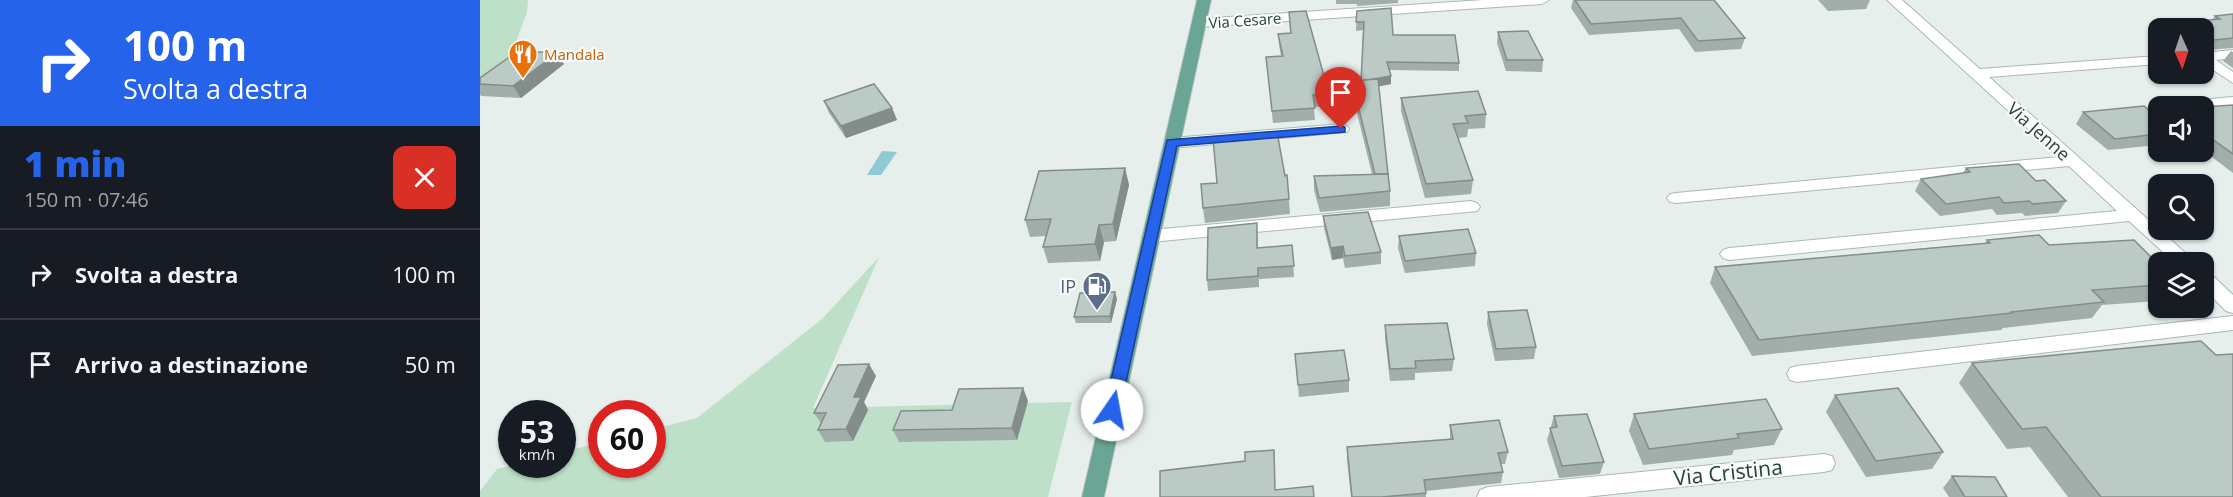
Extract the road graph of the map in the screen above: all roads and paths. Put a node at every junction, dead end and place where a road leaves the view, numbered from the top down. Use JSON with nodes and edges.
{"nodes":[{"id":1,"x":1204,"y":0,"type":"edge"},
{"id":2,"x":1542,"y":0,"type":"edge"},
{"id":3,"x":1894,"y":0,"type":"edge"},
{"id":4,"x":1199,"y":23,"type":"junction"},
{"id":5,"x":2233,"y":54,"type":"edge"},
{"id":6,"x":2214,"y":56,"type":"edge"},
{"id":7,"x":2148,"y":61,"type":"edge"},
{"id":8,"x":2214,"y":65,"type":"edge"},
{"id":9,"x":1976,"y":75,"type":"junction"},
{"id":10,"x":2233,"y":79,"type":"edge"},
{"id":11,"x":2233,"y":102,"type":"edge"},
{"id":12,"x":2214,"y":104,"type":"edge"},
{"id":13,"x":1341,"y":129,"type":"dead end"},
{"id":14,"x":1172,"y":143,"type":"junction"},
{"id":15,"x":2072,"y":161,"type":"junction"},
{"id":16,"x":1676,"y":198,"type":"dead end"},
{"id":17,"x":1471,"y":207,"type":"dead end"},
{"id":18,"x":2131,"y":215,"type":"junction"},
{"id":19,"x":1151,"y":236,"type":"junction"},
{"id":20,"x":2174,"y":252,"type":"edge"},
{"id":21,"x":1729,"y":254,"type":"dead end"},
{"id":22,"x":2214,"y":288,"type":"edge"},
{"id":23,"x":2233,"y":306,"type":"edge"},
{"id":24,"x":2233,"y":323,"type":"edge"},
{"id":25,"x":1797,"y":374,"type":"dead end"},
{"id":26,"x":1824,"y":463,"type":"dead end"},
{"id":27,"x":1093,"y":497,"type":"edge"},
{"id":28,"x":1488,"y":497,"type":"edge"}],
"edges":[{"from":1,"to":4,"type":"main road"},
{"from":2,"to":4,"type":"street","name":"Via Cesare"},
{"from":3,"to":9,"type":"street","name":"Via Jenne"},
{"from":4,"to":14,"type":"main road"},
{"from":5,"to":6,"type":"street"},
{"from":7,"to":9,"type":"street"},
{"from":8,"to":10,"type":"street"},
{"from":9,"to":15,"type":"street","name":"Via Jenne"},
{"from":11,"to":12,"type":"street"},
{"from":13,"to":14,"type":"street"},
{"from":14,"to":19,"type":"main road"},
{"from":15,"to":16,"type":"street"},
{"from":15,"to":18,"type":"street","name":"Via Jenne"},
{"from":17,"to":19,"type":"street"},
{"from":18,"to":20,"type":"street","name":"Via Jenne"},
{"from":18,"to":21,"type":"street"},
{"from":19,"to":27,"type":"main road"},
{"from":22,"to":23,"type":"street"},
{"from":24,"to":25,"type":"street"},
{"from":26,"to":28,"type":"street","name":"Via Cristina"}]}
